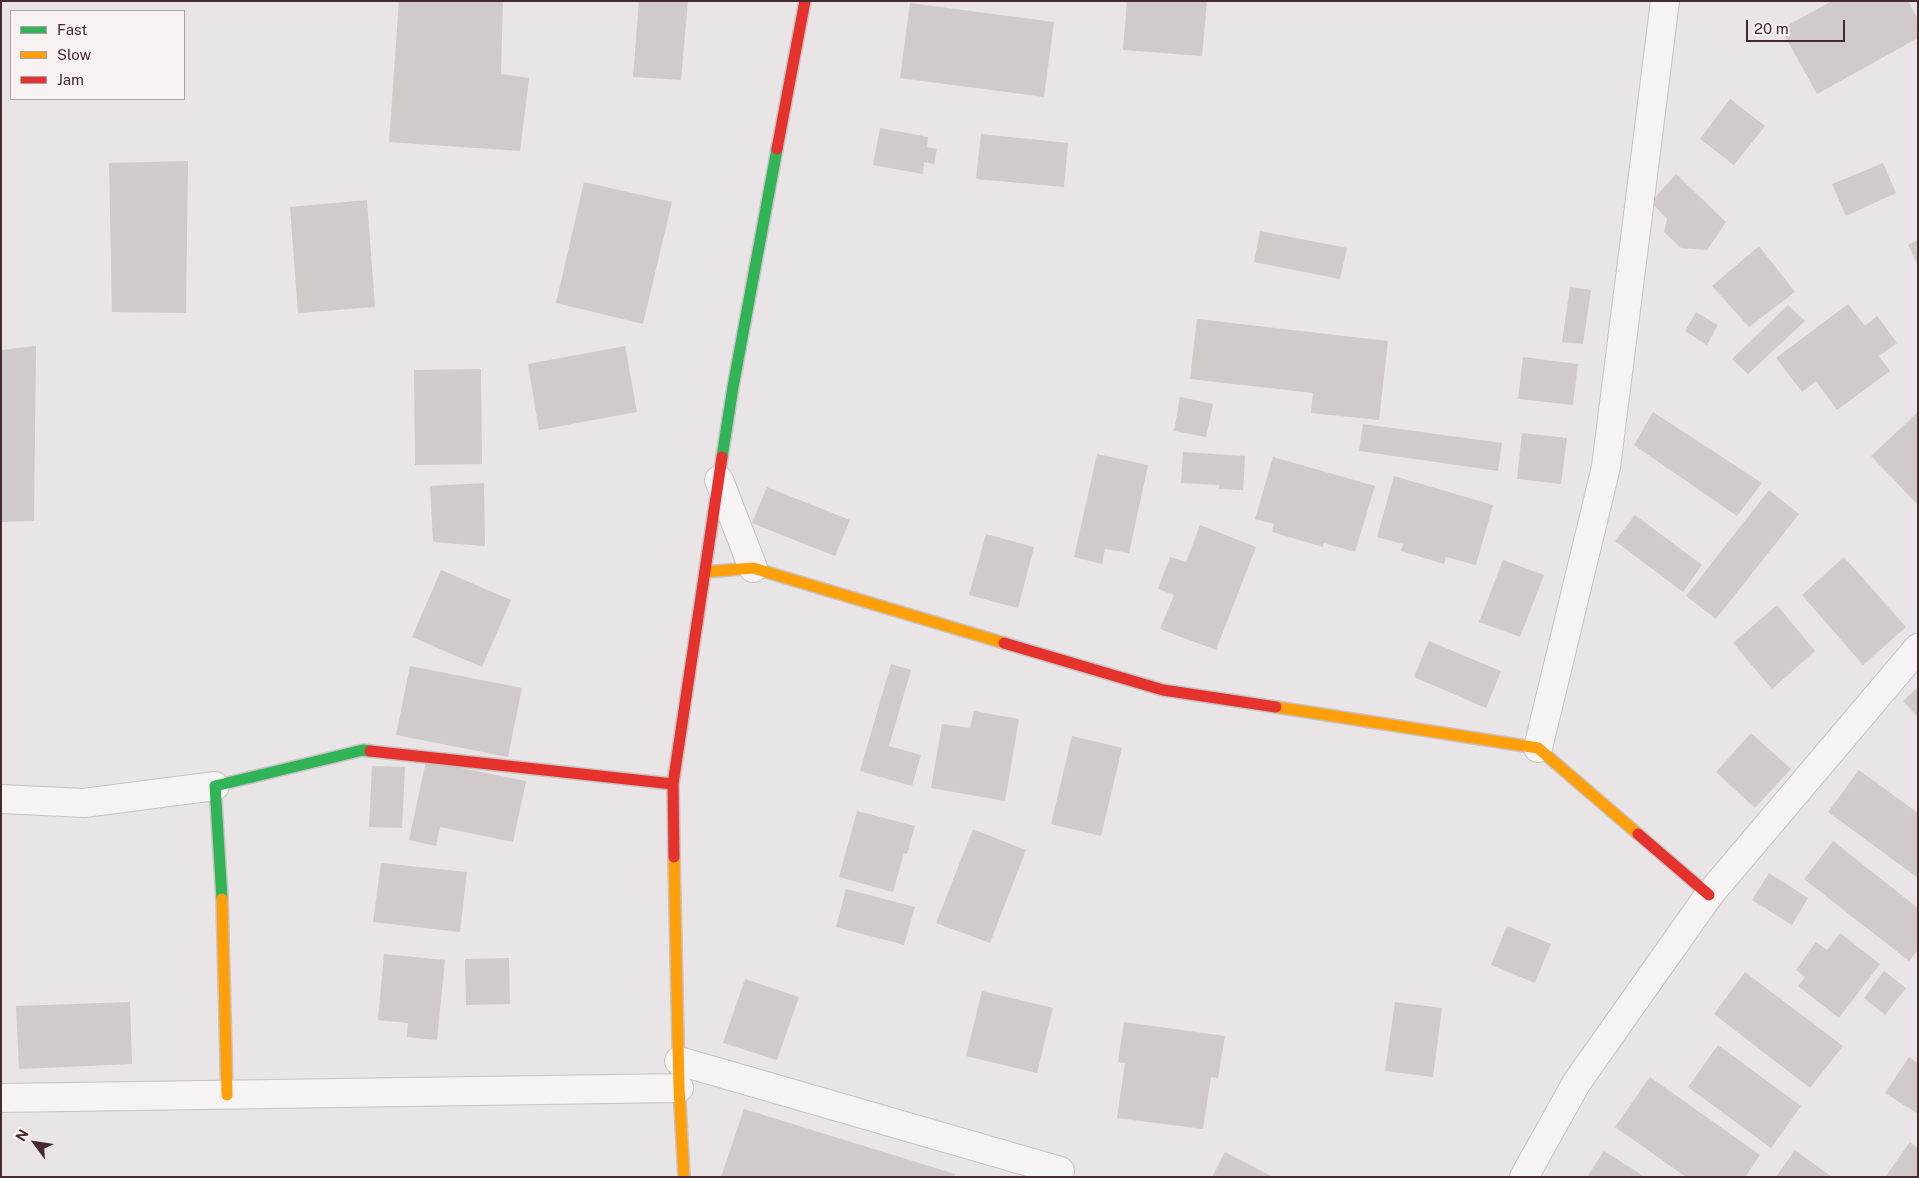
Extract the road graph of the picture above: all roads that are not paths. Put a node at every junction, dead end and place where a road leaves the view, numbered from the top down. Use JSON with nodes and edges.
{"nodes":[{"id":1,"x":805,"y":1,"type":"edge"},
{"id":2,"x":1665,"y":1,"type":"edge"},
{"id":3,"x":719,"y":480,"type":"junction"},
{"id":4,"x":753,"y":568,"type":"junction"},
{"id":5,"x":705,"y":572,"type":"junction"},
{"id":6,"x":1918,"y":648,"type":"edge"},
{"id":7,"x":1538,"y":748,"type":"junction"},
{"id":8,"x":674,"y":784,"type":"junction"},
{"id":9,"x":215,"y":786,"type":"junction"},
{"id":10,"x":1,"y":799,"type":"edge"},
{"id":11,"x":1709,"y":895,"type":"junction"},
{"id":12,"x":679,"y":1061,"type":"junction"},
{"id":13,"x":679,"y":1088,"type":"junction"},
{"id":14,"x":227,"y":1095,"type":"junction"},
{"id":15,"x":1,"y":1098,"type":"edge"},
{"id":16,"x":684,"y":1177,"type":"edge"},
{"id":17,"x":1059,"y":1177,"type":"edge"},
{"id":18,"x":1524,"y":1177,"type":"edge"}],
"edges":[{"from":1,"to":3,"type":"street"},
{"from":2,"to":7,"type":"street"},
{"from":3,"to":4,"type":"street"},
{"from":3,"to":5,"type":"street"},
{"from":4,"to":5,"type":"street"},
{"from":4,"to":7,"type":"street"},
{"from":5,"to":8,"type":"street"},
{"from":6,"to":11,"type":"street"},
{"from":7,"to":11,"type":"street"},
{"from":8,"to":9,"type":"street"},
{"from":8,"to":12,"type":"street"},
{"from":9,"to":10,"type":"street"},
{"from":9,"to":14,"type":"street"},
{"from":11,"to":18,"type":"street"},
{"from":12,"to":13,"type":"street"},
{"from":12,"to":17,"type":"street"},
{"from":13,"to":14,"type":"street"},
{"from":13,"to":16,"type":"street"},
{"from":14,"to":15,"type":"street"}]}
